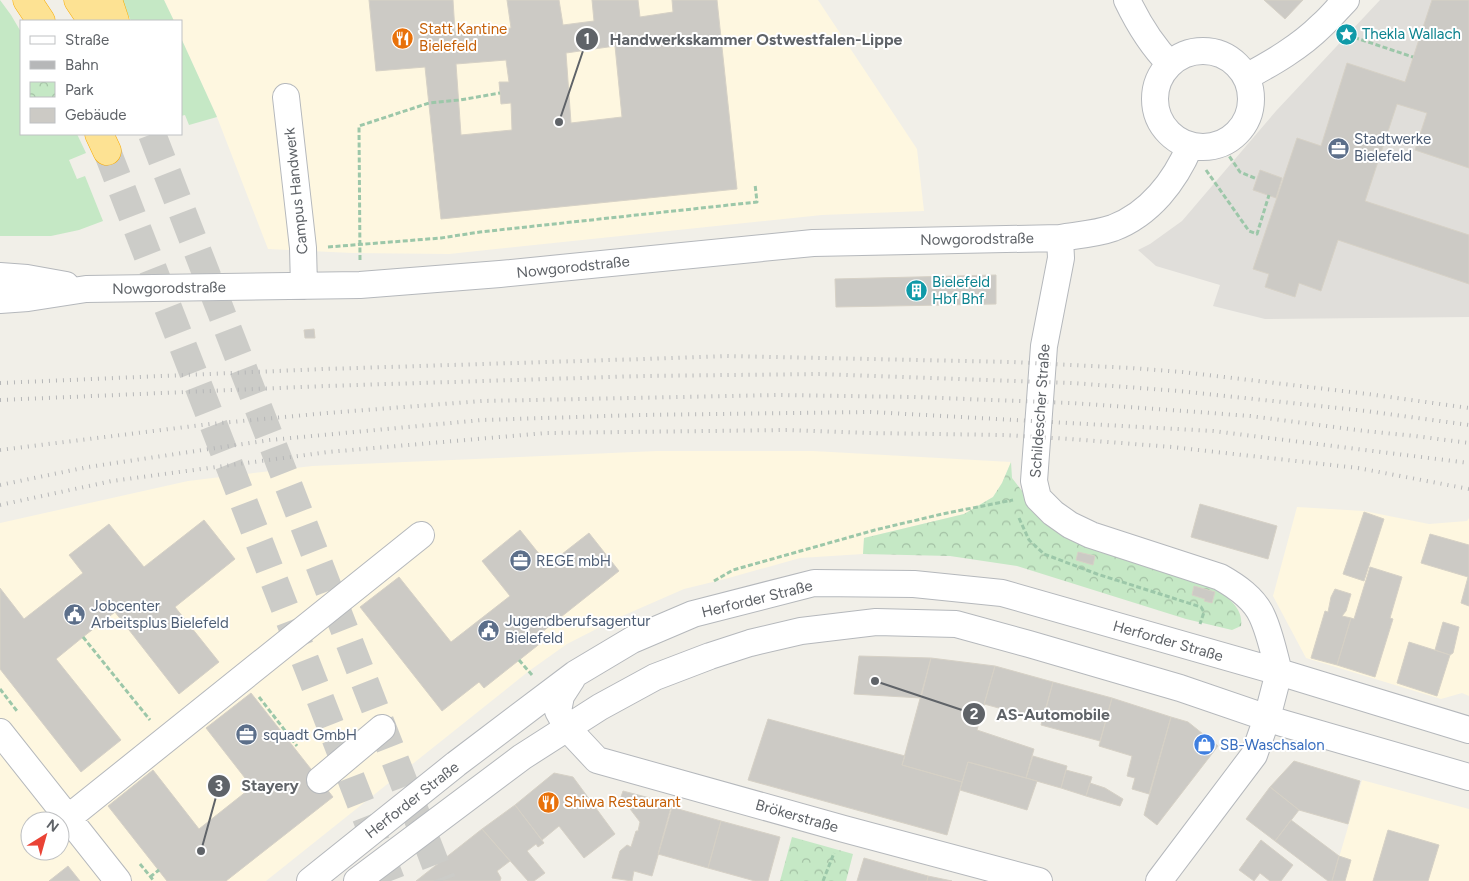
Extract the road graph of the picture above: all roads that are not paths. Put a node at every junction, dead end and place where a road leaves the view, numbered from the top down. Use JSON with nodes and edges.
{"nodes":[{"id":1,"x":27,"y":0,"type":"edge"},
{"id":2,"x":78,"y":0,"type":"edge"},
{"id":3,"x":108,"y":0,"type":"edge"},
{"id":4,"x":1127,"y":0,"type":"edge"},
{"id":5,"x":1346,"y":0,"type":"edge"},
{"id":6,"x":40,"y":20,"type":"edge"},
{"id":7,"x":91,"y":20,"type":"edge"},
{"id":8,"x":114,"y":20,"type":"edge"},
{"id":9,"x":1170,"y":64,"type":"junction"},
{"id":10,"x":1246,"y":78,"type":"junction"},
{"id":11,"x":286,"y":97,"type":"dead end"},
{"id":12,"x":1190,"y":146,"type":"junction"},
{"id":13,"x":1060,"y":238,"type":"junction"},
{"id":14,"x":0,"y":276,"type":"edge"},
{"id":15,"x":304,"y":286,"type":"junction"},
{"id":16,"x":86,"y":289,"type":"junction"},
{"id":17,"x":0,"y":300,"type":"edge"},
{"id":18,"x":421,"y":535,"type":"dead end"},
{"id":19,"x":1279,"y":672,"type":"junction"},
{"id":20,"x":575,"y":674,"type":"junction"},
{"id":21,"x":1267,"y":718,"type":"junction"},
{"id":22,"x":382,"y":728,"type":"dead end"},
{"id":23,"x":568,"y":728,"type":"junction"},
{"id":24,"x":1469,"y":730,"type":"edge"},
{"id":25,"x":0,"y":732,"type":"edge"},
{"id":26,"x":1469,"y":777,"type":"edge"},
{"id":27,"x":320,"y":780,"type":"dead end"},
{"id":28,"x":62,"y":811,"type":"edge"},
{"id":29,"x":70,"y":817,"type":"edge"},
{"id":30,"x":70,"y":821,"type":"edge"},
{"id":31,"x":118,"y":881,"type":"edge"},
{"id":32,"x":310,"y":881,"type":"edge"},
{"id":33,"x":357,"y":881,"type":"edge"},
{"id":34,"x":1039,"y":881,"type":"edge"},
{"id":35,"x":1160,"y":881,"type":"edge"}],
"edges":[{"from":1,"to":6,"type":"highway"},
{"from":2,"to":7,"type":"highway"},
{"from":3,"to":8,"type":"highway"},
{"from":4,"to":9,"type":"street"},
{"from":5,"to":10,"type":"street"},
{"from":9,"to":10,"type":"street"},
{"from":9,"to":12,"type":"street"},
{"from":10,"to":12,"type":"street"},
{"from":11,"to":15,"type":"street","name":"Campus Handwerk"},
{"from":12,"to":13,"type":"street"},
{"from":13,"to":15,"type":"street","name":"Nowgorodstraße"},
{"from":13,"to":19,"type":"street","name":"Schildescher Straße"},
{"from":14,"to":16,"type":"street","name":"Nowgorodstraße"},
{"from":15,"to":16,"type":"street","name":"Nowgorodstraße"},
{"from":16,"to":17,"type":"street","name":"Nowgorodstraße"},
{"from":18,"to":29,"type":"street"},
{"from":19,"to":20,"type":"street","name":"Herforder Straße"},
{"from":19,"to":21,"type":"street"},
{"from":19,"to":24,"type":"street","name":"Herforder Straße"},
{"from":20,"to":23,"type":"street"},
{"from":20,"to":32,"type":"street","name":"Herforder Straße"},
{"from":21,"to":23,"type":"street","name":"Herforder Straße"},
{"from":21,"to":26,"type":"street","name":"Herforder Straße"},
{"from":21,"to":35,"type":"street"},
{"from":22,"to":27,"type":"street"},
{"from":23,"to":33,"type":"street","name":"Herforder Straße"},
{"from":23,"to":34,"type":"street","name":"Brökerstraße"},
{"from":25,"to":28,"type":"street"},
{"from":30,"to":31,"type":"street"}]}
